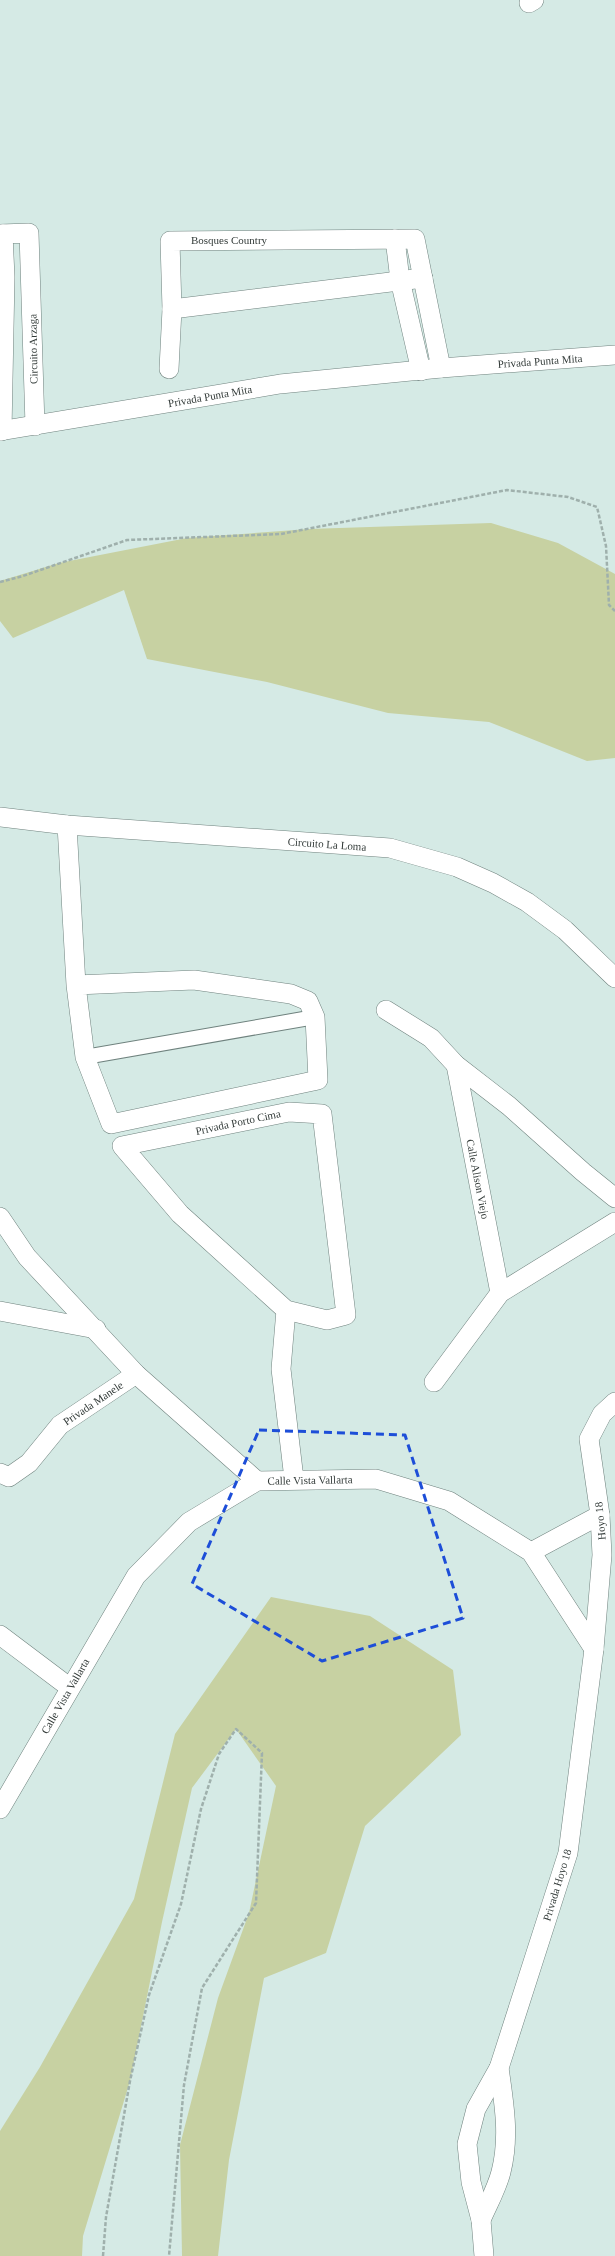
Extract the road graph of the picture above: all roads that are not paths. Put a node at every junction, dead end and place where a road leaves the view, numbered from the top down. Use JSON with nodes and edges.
{"nodes":[{"id":1,"x":2,"y":234,"type":"edge"},
{"id":2,"x":395,"y":239,"type":"junction"},
{"id":3,"x":31,"y":272,"type":"junction"},
{"id":4,"x":2,"y":277,"type":"edge"},
{"id":5,"x":423,"y":278,"type":"junction"},
{"id":6,"x":400,"y":280,"type":"junction"},
{"id":7,"x":172,"y":309,"type":"junction"},
{"id":8,"x":615,"y":355,"type":"edge"},
{"id":9,"x":441,"y":368,"type":"junction"},
{"id":10,"x":169,"y":369,"type":"dead end"},
{"id":11,"x":421,"y":371,"type":"junction"},
{"id":12,"x":34,"y":426,"type":"junction"},
{"id":13,"x":1,"y":431,"type":"edge"},
{"id":14,"x":0,"y":817,"type":"edge"},
{"id":15,"x":67,"y":825,"type":"junction"},
{"id":16,"x":615,"y":978,"type":"edge"},
{"id":17,"x":76,"y":985,"type":"junction"},
{"id":18,"x":386,"y":1010,"type":"dead end"},
{"id":19,"x":315,"y":1017,"type":"junction"},
{"id":20,"x":85,"y":1057,"type":"junction"},
{"id":21,"x":456,"y":1065,"type":"junction"},
{"id":22,"x":615,"y":1198,"type":"edge"},
{"id":23,"x":0,"y":1217,"type":"edge"},
{"id":24,"x":615,"y":1222,"type":"edge"},
{"id":25,"x":6,"y":1232,"type":"edge"},
{"id":26,"x":500,"y":1293,"type":"junction"},
{"id":27,"x":286,"y":1310,"type":"junction"},
{"id":28,"x":0,"y":1311,"type":"edge"},
{"id":29,"x":96,"y":1329,"type":"junction"},
{"id":30,"x":136,"y":1374,"type":"junction"},
{"id":31,"x":434,"y":1382,"type":"dead end"},
{"id":32,"x":615,"y":1402,"type":"edge"},
{"id":33,"x":0,"y":1472,"type":"edge"},
{"id":34,"x":294,"y":1479,"type":"junction"},
{"id":35,"x":257,"y":1481,"type":"junction"},
{"id":36,"x":600,"y":1515,"type":"junction"},
{"id":37,"x":531,"y":1552,"type":"junction"},
{"id":38,"x":0,"y":1635,"type":"edge"},
{"id":39,"x":594,"y":1649,"type":"junction"},
{"id":40,"x":69,"y":1688,"type":"junction"},
{"id":41,"x":0,"y":1809,"type":"edge"},
{"id":42,"x":499,"y":2068,"type":"junction"},
{"id":43,"x":482,"y":2220,"type":"junction"},
{"id":44,"x":484,"y":2256,"type":"edge"}],
"edges":[{"from":1,"to":3,"type":"street","name":"Circuito Arzaga"},
{"from":1,"to":4,"type":"street","name":"Circuito Arzaga"},
{"from":2,"to":5,"type":"street","name":"Bosques Country"},
{"from":2,"to":6,"type":"street"},
{"from":2,"to":7,"type":"street","name":"Bosques Country"},
{"from":3,"to":4,"type":"street"},
{"from":3,"to":12,"type":"street","name":"Circuito Arzaga"},
{"from":4,"to":13,"type":"street","name":"Circuito Arzaga"},
{"from":5,"to":6,"type":"street"},
{"from":5,"to":9,"type":"street"},
{"from":6,"to":7,"type":"street"},
{"from":6,"to":11,"type":"street"},
{"from":7,"to":10,"type":"street","name":"Bosques Country"},
{"from":8,"to":9,"type":"street","name":"Privada Punta Mita"},
{"from":9,"to":11,"type":"street","name":"Privada Punta Mita"},
{"from":11,"to":12,"type":"street","name":"Privada Punta Mita"},
{"from":12,"to":13,"type":"street","name":"Privada Punta Mita"},
{"from":14,"to":15,"type":"street","name":"Circuito La Loma"},
{"from":15,"to":16,"type":"street","name":"Circuito La Loma"},
{"from":15,"to":17,"type":"street"},
{"from":17,"to":19,"type":"street"},
{"from":17,"to":20,"type":"street"},
{"from":18,"to":21,"type":"street"},
{"from":19,"to":20,"type":"street"},
{"from":19,"to":20,"type":"street"},
{"from":21,"to":22,"type":"street"},
{"from":21,"to":26,"type":"street","name":"Calle Alison Viejo"},
{"from":23,"to":25,"type":"street","name":"Privada Manele"},
{"from":24,"to":26,"type":"street"},
{"from":25,"to":29,"type":"street","name":"Privada Manele"},
{"from":26,"to":31,"type":"street"},
{"from":27,"to":27,"type":"street","name":"Privada Porto Cima"},
{"from":27,"to":34,"type":"street"},
{"from":28,"to":29,"type":"street"},
{"from":29,"to":30,"type":"street","name":"Privada Manele"},
{"from":30,"to":33,"type":"street","name":"Privada Manele"},
{"from":30,"to":35,"type":"street","name":"Privada Manele"},
{"from":32,"to":36,"type":"street","name":"Hoyo 18"},
{"from":34,"to":35,"type":"street","name":"Calle Vista Vallarta"},
{"from":34,"to":37,"type":"street","name":"Calle Vista Vallarta"},
{"from":35,"to":40,"type":"street","name":"Calle Vista Vallarta"},
{"from":36,"to":37,"type":"street"},
{"from":36,"to":39,"type":"street","name":"Hoyo 18"},
{"from":37,"to":39,"type":"street","name":"Calle Vista Vallarta"},
{"from":38,"to":40,"type":"street"},
{"from":39,"to":42,"type":"street","name":"Privada Hoyo 18"},
{"from":40,"to":41,"type":"street","name":"Calle Vista Vallarta"},
{"from":42,"to":43,"type":"street","name":"Privada Hoyo 18"},
{"from":42,"to":43,"type":"street","name":"Privada Hoyo 18"},
{"from":43,"to":44,"type":"street","name":"Privada Hoyo 18"}]}
